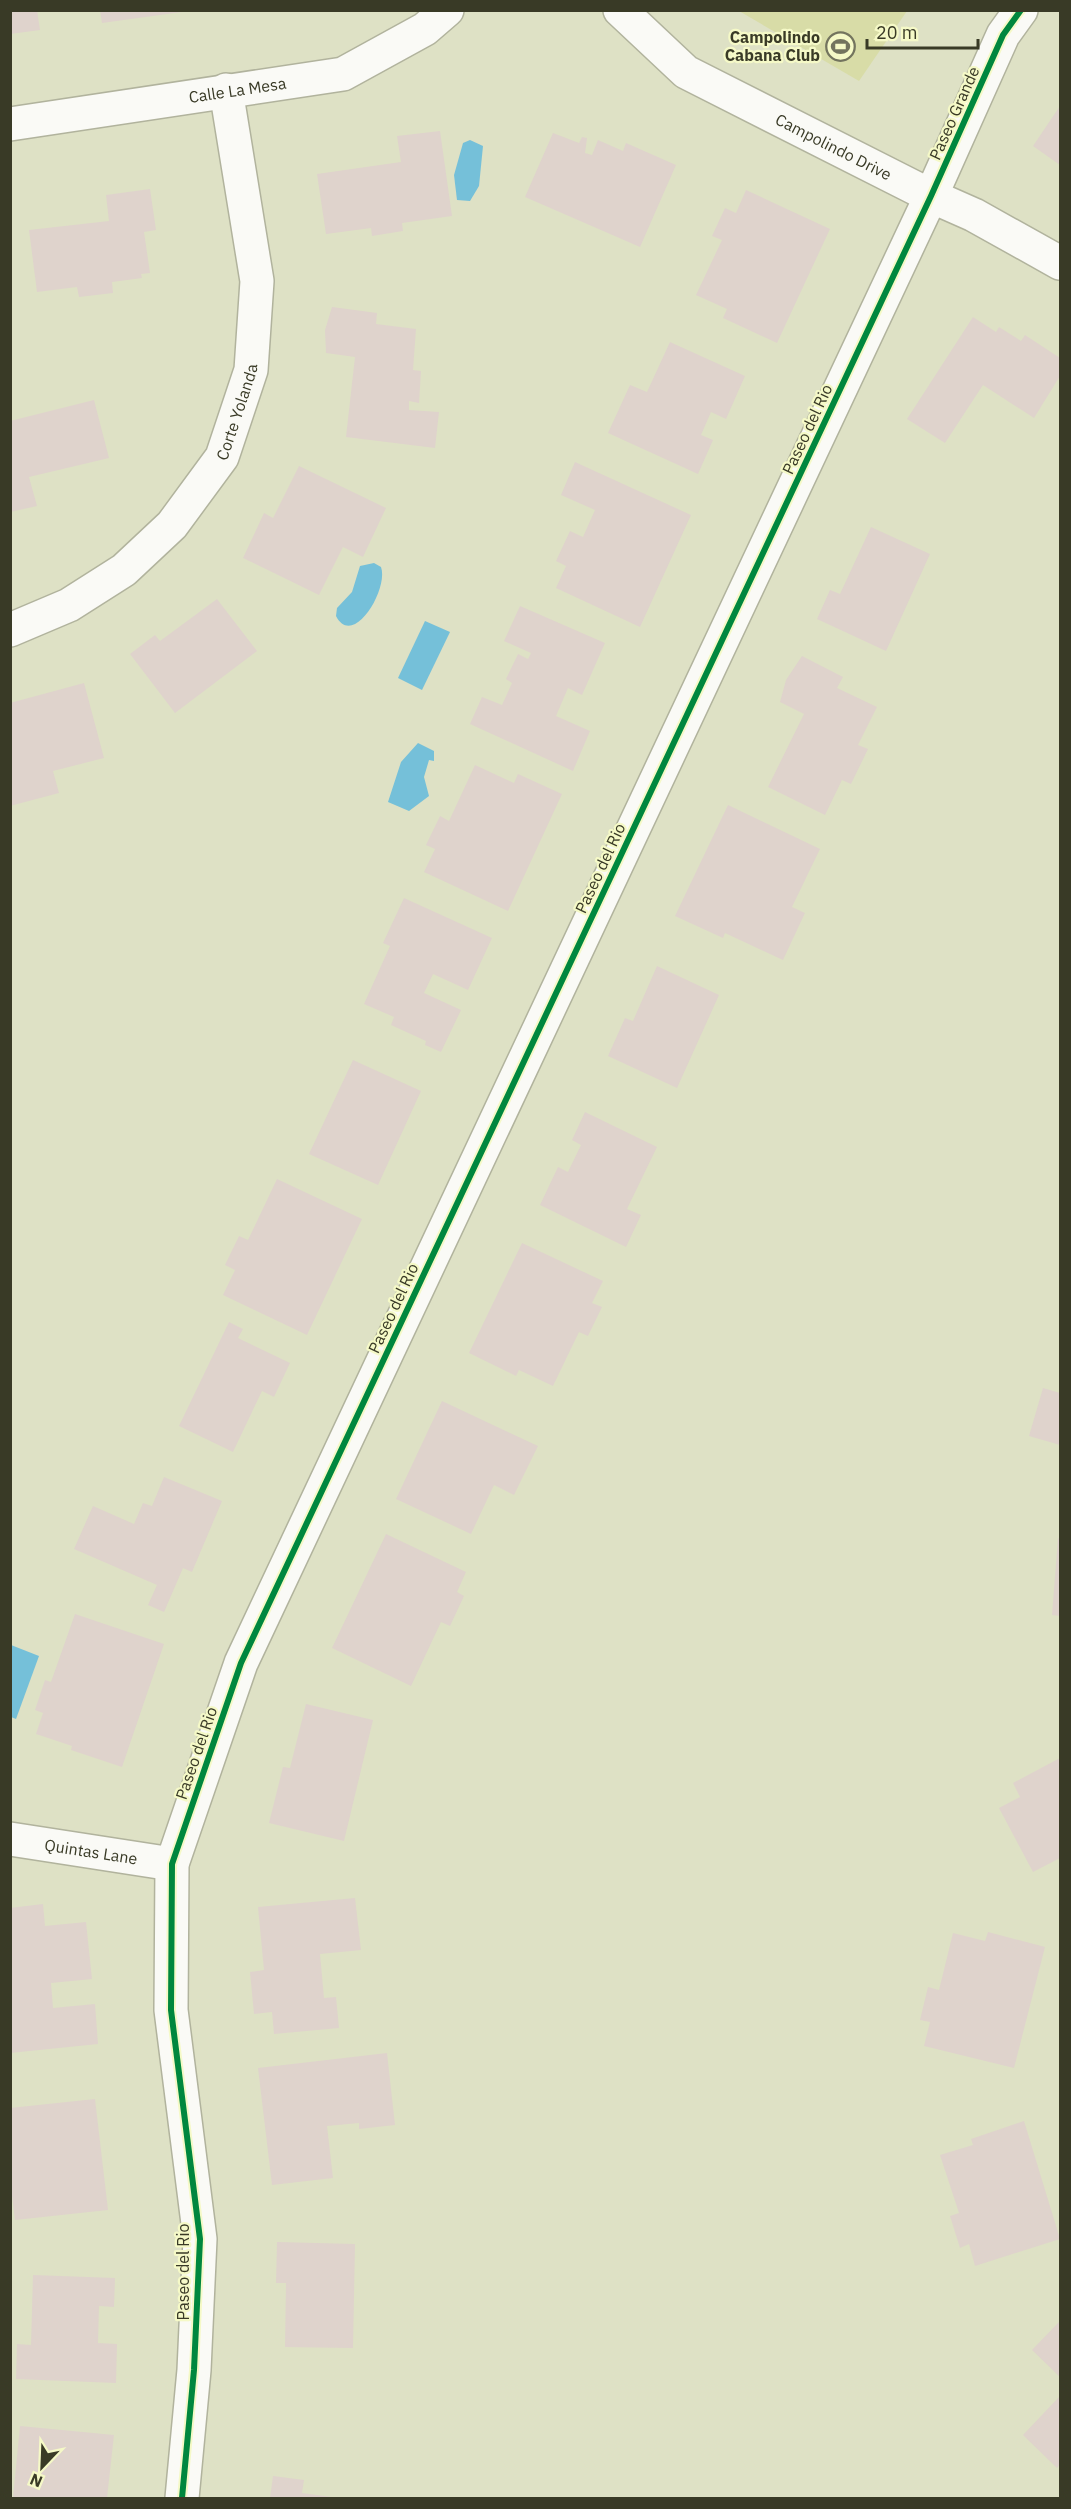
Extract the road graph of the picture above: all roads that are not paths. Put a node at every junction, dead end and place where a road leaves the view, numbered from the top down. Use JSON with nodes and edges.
{"nodes":[{"id":1,"x":447,"y":10,"type":"edge"},
{"id":2,"x":620,"y":10,"type":"edge"},
{"id":3,"x":1021,"y":10,"type":"edge"},
{"id":4,"x":226,"y":90,"type":"junction"},
{"id":5,"x":10,"y":124,"type":"edge"},
{"id":6,"x":931,"y":196,"type":"junction"},
{"id":7,"x":1060,"y":264,"type":"edge"},
{"id":8,"x":10,"y":630,"type":"edge"},
{"id":9,"x":10,"y":1839,"type":"edge"},
{"id":10,"x":172,"y":1864,"type":"junction"},
{"id":11,"x":182,"y":2499,"type":"edge"}],
"edges":[{"from":1,"to":4,"type":"street","name":"Calle La Mesa"},
{"from":2,"to":6,"type":"street","name":"Campolindo Drive"},
{"from":3,"to":6,"type":"street","name":"Paseo Grande"},
{"from":4,"to":5,"type":"street","name":"Calle La Mesa"},
{"from":4,"to":8,"type":"street","name":"Corte Yolanda"},
{"from":6,"to":7,"type":"street","name":"Campolindo Drive"},
{"from":6,"to":10,"type":"street","name":"Paseo del Rio"},
{"from":9,"to":10,"type":"street","name":"Quintas Lane"},
{"from":10,"to":11,"type":"street","name":"Paseo del Rio"}]}
